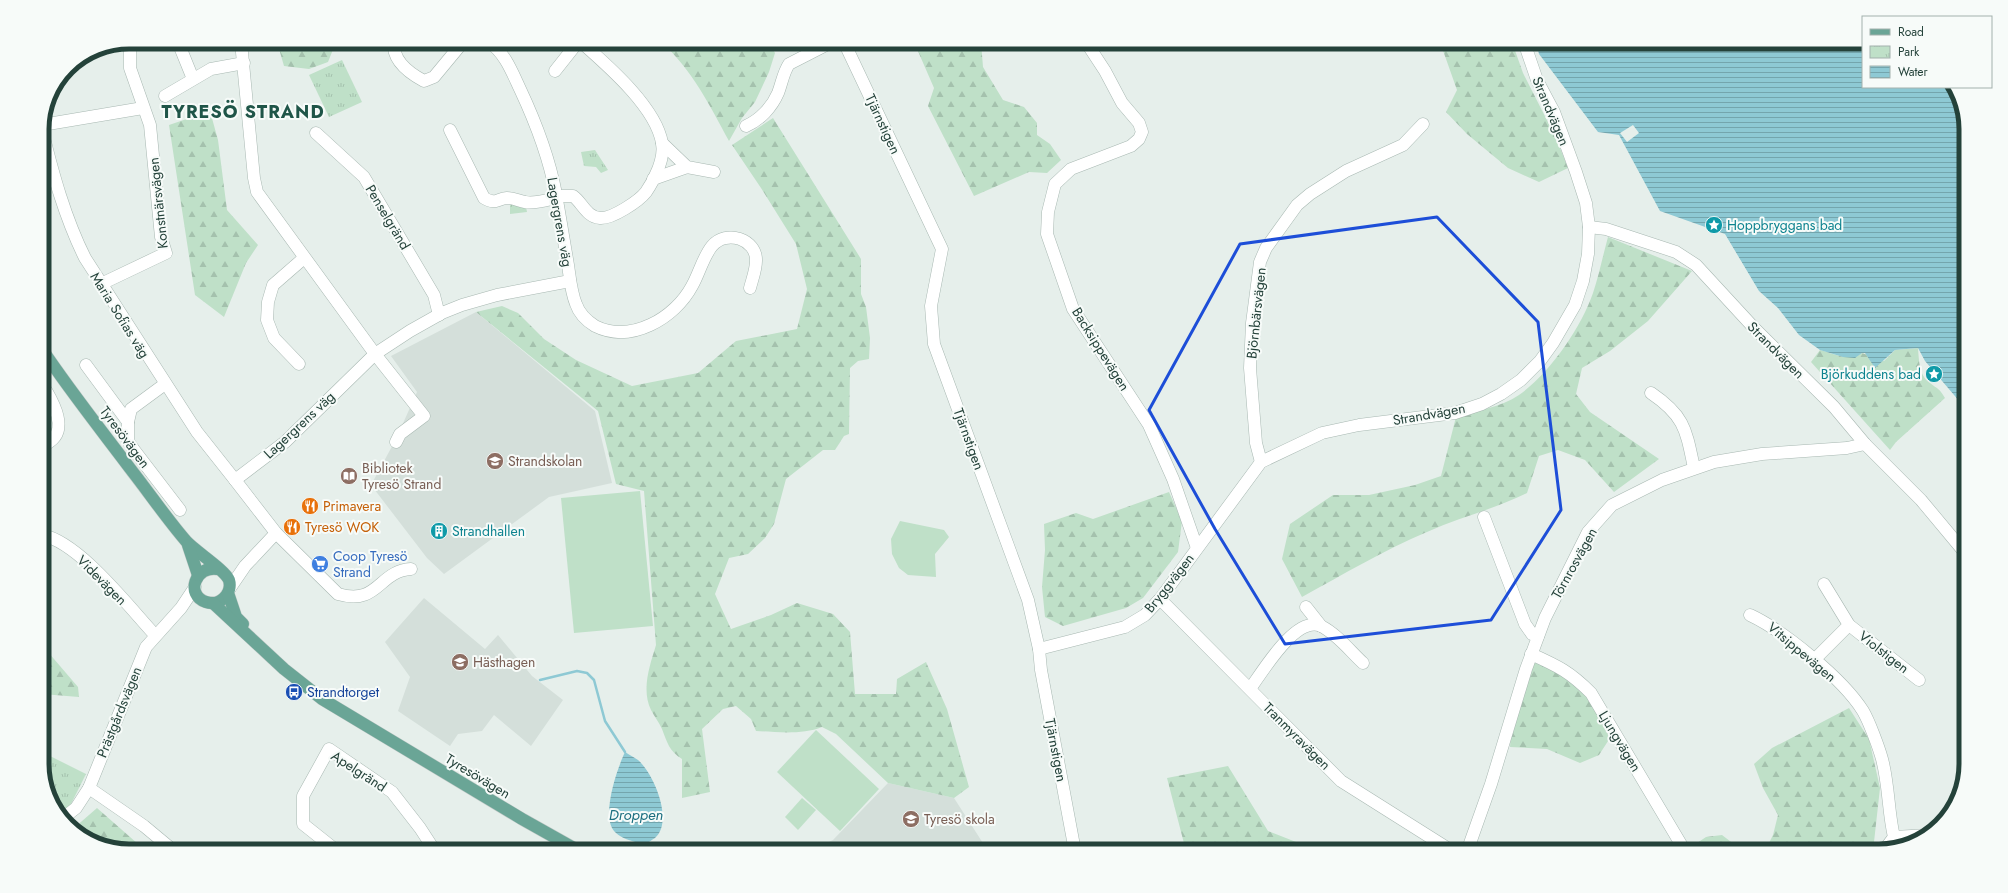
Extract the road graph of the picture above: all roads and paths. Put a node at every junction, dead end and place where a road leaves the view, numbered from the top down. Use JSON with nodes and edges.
{"nodes":[{"id":1,"x":130,"y":49,"type":"edge"},
{"id":2,"x":181,"y":49,"type":"edge"},
{"id":3,"x":242,"y":49,"type":"edge"},
{"id":4,"x":394,"y":49,"type":"edge"},
{"id":5,"x":457,"y":49,"type":"edge"},
{"id":6,"x":496,"y":49,"type":"edge"},
{"id":7,"x":574,"y":49,"type":"edge"},
{"id":8,"x":588,"y":49,"type":"edge"},
{"id":9,"x":818,"y":49,"type":"edge"},
{"id":10,"x":847,"y":49,"type":"edge"},
{"id":11,"x":1091,"y":49,"type":"edge"},
{"id":12,"x":1526,"y":49,"type":"edge"},
{"id":13,"x":244,"y":63,"type":"junction"},
{"id":14,"x":555,"y":71,"type":"dead end"},
{"id":15,"x":193,"y":79,"type":"junction"},
{"id":16,"x":164,"y":96,"type":"dead end"},
{"id":17,"x":143,"y":108,"type":"junction"},
{"id":18,"x":49,"y":124,"type":"edge"},
{"id":19,"x":1423,"y":124,"type":"dead end"},
{"id":20,"x":746,"y":126,"type":"dead end"},
{"id":21,"x":450,"y":130,"type":"dead end"},
{"id":22,"x":316,"y":133,"type":"dead end"},
{"id":23,"x":662,"y":143,"type":"junction"},
{"id":24,"x":49,"y":157,"type":"edge"},
{"id":25,"x":687,"y":167,"type":"junction"},
{"id":26,"x":714,"y":172,"type":"dead end"},
{"id":27,"x":653,"y":179,"type":"junction"},
{"id":28,"x":556,"y":197,"type":"junction"},
{"id":29,"x":1589,"y":227,"type":"junction"},
{"id":30,"x":304,"y":258,"type":"junction"},
{"id":31,"x":570,"y":281,"type":"junction"},
{"id":32,"x":101,"y":284,"type":"junction"},
{"id":33,"x":750,"y":288,"type":"dead end"},
{"id":34,"x":439,"y":315,"type":"junction"},
{"id":35,"x":375,"y":354,"type":"junction"},
{"id":36,"x":49,"y":359,"type":"edge"},
{"id":37,"x":299,"y":364,"type":"dead end"},
{"id":38,"x":86,"y":365,"type":"dead end"},
{"id":39,"x":165,"y":384,"type":"junction"},
{"id":40,"x":1652,"y":393,"type":"dead end"},
{"id":41,"x":49,"y":395,"type":"edge"},
{"id":42,"x":128,"y":422,"type":"junction"},
{"id":43,"x":49,"y":442,"type":"edge"},
{"id":44,"x":396,"y":442,"type":"dead end"},
{"id":45,"x":1865,"y":444,"type":"junction"},
{"id":46,"x":1261,"y":462,"type":"junction"},
{"id":47,"x":1694,"y":468,"type":"junction"},
{"id":48,"x":235,"y":480,"type":"junction"},
{"id":49,"x":180,"y":510,"type":"dead end"},
{"id":50,"x":1484,"y":517,"type":"dead end"},
{"id":51,"x":276,"y":533,"type":"junction"},
{"id":52,"x":49,"y":538,"type":"edge"},
{"id":53,"x":187,"y":542,"type":"junction"},
{"id":54,"x":1959,"y":546,"type":"edge"},
{"id":55,"x":1197,"y":548,"type":"junction"},
{"id":56,"x":245,"y":566,"type":"junction"},
{"id":57,"x":411,"y":569,"type":"dead end"},
{"id":58,"x":221,"y":571,"type":"junction"},
{"id":59,"x":198,"y":575,"type":"junction"},
{"id":60,"x":1824,"y":584,"type":"dead end"},
{"id":61,"x":195,"y":587,"type":"junction"},
{"id":62,"x":229,"y":590,"type":"junction"},
{"id":63,"x":1160,"y":599,"type":"junction"},
{"id":64,"x":207,"y":602,"type":"junction"},
{"id":65,"x":1306,"y":607,"type":"dead end"},
{"id":66,"x":181,"y":608,"type":"junction"},
{"id":67,"x":1750,"y":615,"type":"dead end"},
{"id":68,"x":1849,"y":625,"type":"junction"},
{"id":69,"x":1320,"y":626,"type":"junction"},
{"id":70,"x":155,"y":635,"type":"junction"},
{"id":71,"x":1538,"y":636,"type":"junction"},
{"id":72,"x":1039,"y":648,"type":"junction"},
{"id":73,"x":1531,"y":654,"type":"junction"},
{"id":74,"x":1815,"y":659,"type":"junction"},
{"id":75,"x":1363,"y":663,"type":"dead end"},
{"id":76,"x":1919,"y":680,"type":"dead end"},
{"id":77,"x":1250,"y":689,"type":"junction"},
{"id":78,"x":363,"y":725,"type":"junction"},
{"id":79,"x":89,"y":788,"type":"junction"},
{"id":80,"x":67,"y":815,"type":"edge"},
{"id":81,"x":1915,"y":836,"type":"edge"},
{"id":82,"x":1894,"y":837,"type":"junction"},
{"id":83,"x":1890,"y":843,"type":"edge"},
{"id":84,"x":166,"y":844,"type":"edge"},
{"id":85,"x":327,"y":844,"type":"edge"},
{"id":86,"x":430,"y":844,"type":"edge"},
{"id":87,"x":567,"y":844,"type":"edge"},
{"id":88,"x":1074,"y":844,"type":"edge"},
{"id":89,"x":1441,"y":844,"type":"edge"},
{"id":90,"x":1470,"y":844,"type":"edge"},
{"id":91,"x":1681,"y":844,"type":"edge"}],
"edges":[{"from":1,"to":17,"type":"street","name":"Konstnärsvägen"},
{"from":2,"to":15,"type":"street"},
{"from":3,"to":13,"type":"street"},
{"from":4,"to":5,"type":"street"},
{"from":6,"to":28,"type":"street","name":"Lagergrens väg"},
{"from":7,"to":14,"type":"street"},
{"from":8,"to":23,"type":"street"},
{"from":9,"to":20,"type":"street"},
{"from":10,"to":72,"type":"street","name":"Tjärnstigen"},
{"from":11,"to":55,"type":"street","name":"Backsippevägen"},
{"from":12,"to":29,"type":"street","name":"Strandvägen"},
{"from":13,"to":15,"type":"street"},
{"from":13,"to":30,"type":"street"},
{"from":15,"to":16,"type":"street"},
{"from":17,"to":18,"type":"street"},
{"from":17,"to":32,"type":"street","name":"Konstnärsvägen"},
{"from":19,"to":46,"type":"street","name":"Björnbärsvägen"},
{"from":21,"to":28,"type":"street"},
{"from":22,"to":34,"type":"street","name":"Penselgränd"},
{"from":23,"to":25,"type":"street"},
{"from":23,"to":27,"type":"street"},
{"from":24,"to":32,"type":"street","name":"Maria Sofias väg"},
{"from":25,"to":26,"type":"street"},
{"from":25,"to":27,"type":"street"},
{"from":27,"to":28,"type":"street"},
{"from":28,"to":31,"type":"street","name":"Lagergrens väg"},
{"from":29,"to":45,"type":"street","name":"Strandvägen"},
{"from":29,"to":46,"type":"street","name":"Strandvägen"},
{"from":30,"to":35,"type":"street"},
{"from":30,"to":37,"type":"street"},
{"from":31,"to":33,"type":"street"},
{"from":31,"to":34,"type":"street","name":"Lagergrens väg"},
{"from":32,"to":39,"type":"street","name":"Maria Sofias väg"},
{"from":34,"to":35,"type":"street","name":"Lagergrens väg"},
{"from":35,"to":44,"type":"street"},
{"from":35,"to":48,"type":"street","name":"Lagergrens väg"},
{"from":36,"to":53,"type":"main road","name":"Tyresövägen"},
{"from":38,"to":42,"type":"street"},
{"from":39,"to":42,"type":"street"},
{"from":39,"to":48,"type":"street","name":"Maria Sofias väg"},
{"from":40,"to":47,"type":"street"},
{"from":41,"to":43,"type":"street"},
{"from":42,"to":49,"type":"street"},
{"from":45,"to":47,"type":"street","name":"Törnrosvägen"},
{"from":45,"to":54,"type":"street","name":"Strandvägen"},
{"from":46,"to":55,"type":"street","name":"Bryggvägen"},
{"from":47,"to":71,"type":"street","name":"Törnrosvägen"},
{"from":48,"to":51,"type":"street"},
{"from":50,"to":71,"type":"street"},
{"from":51,"to":56,"type":"street"},
{"from":51,"to":57,"type":"street"},
{"from":52,"to":70,"type":"street","name":"Videvägen"},
{"from":53,"to":58,"type":"main road","name":"Tyresövägen"},
{"from":53,"to":59,"type":"main road","name":"Tyresövägen"},
{"from":55,"to":63,"type":"street","name":"Bryggvägen"},
{"from":56,"to":58,"type":"street"},
{"from":56,"to":62,"type":"street"},
{"from":58,"to":59,"type":"main road"},
{"from":58,"to":62,"type":"main road","name":"Tyresövägen"},
{"from":59,"to":61,"type":"main road"},
{"from":60,"to":68,"type":"street","name":"Violstigen"},
{"from":61,"to":64,"type":"main road","name":"Tyresövägen"},
{"from":61,"to":66,"type":"street","name":"Prästgårdsvägen"},
{"from":62,"to":64,"type":"main road"},
{"from":62,"to":78,"type":"main road","name":"Tyresövägen"},
{"from":63,"to":72,"type":"street","name":"Bryggvägen"},
{"from":63,"to":77,"type":"street","name":"Tranmyravägen"},
{"from":64,"to":66,"type":"street","name":"Prästgårdsvägen"},
{"from":64,"to":78,"type":"main road","name":"Tyresövägen"},
{"from":65,"to":69,"type":"street"},
{"from":66,"to":70,"type":"street","name":"Prästgårdsvägen"},
{"from":67,"to":74,"type":"street","name":"Vitsippevägen"},
{"from":68,"to":74,"type":"street","name":"Violstigen"},
{"from":68,"to":76,"type":"street","name":"Violstigen"},
{"from":69,"to":75,"type":"street"},
{"from":69,"to":77,"type":"street"},
{"from":70,"to":79,"type":"street","name":"Prästgårdsvägen"},
{"from":71,"to":73,"type":"street","name":"Törnrosvägen"},
{"from":72,"to":88,"type":"street","name":"Tjärnstigen"},
{"from":73,"to":90,"type":"street","name":"Törnrosvägen"},
{"from":73,"to":91,"type":"street","name":"Ljungvägen"},
{"from":74,"to":82,"type":"street","name":"Vitsippevägen"},
{"from":77,"to":89,"type":"street","name":"Tranmyravägen"},
{"from":78,"to":87,"type":"main road","name":"Tyresövägen"},
{"from":79,"to":80,"type":"street","name":"Prästgårdsvägen"},
{"from":79,"to":84,"type":"street"},
{"from":81,"to":82,"type":"street"},
{"from":82,"to":83,"type":"street"},
{"from":85,"to":86,"type":"street","name":"Apelgränd"}]}
